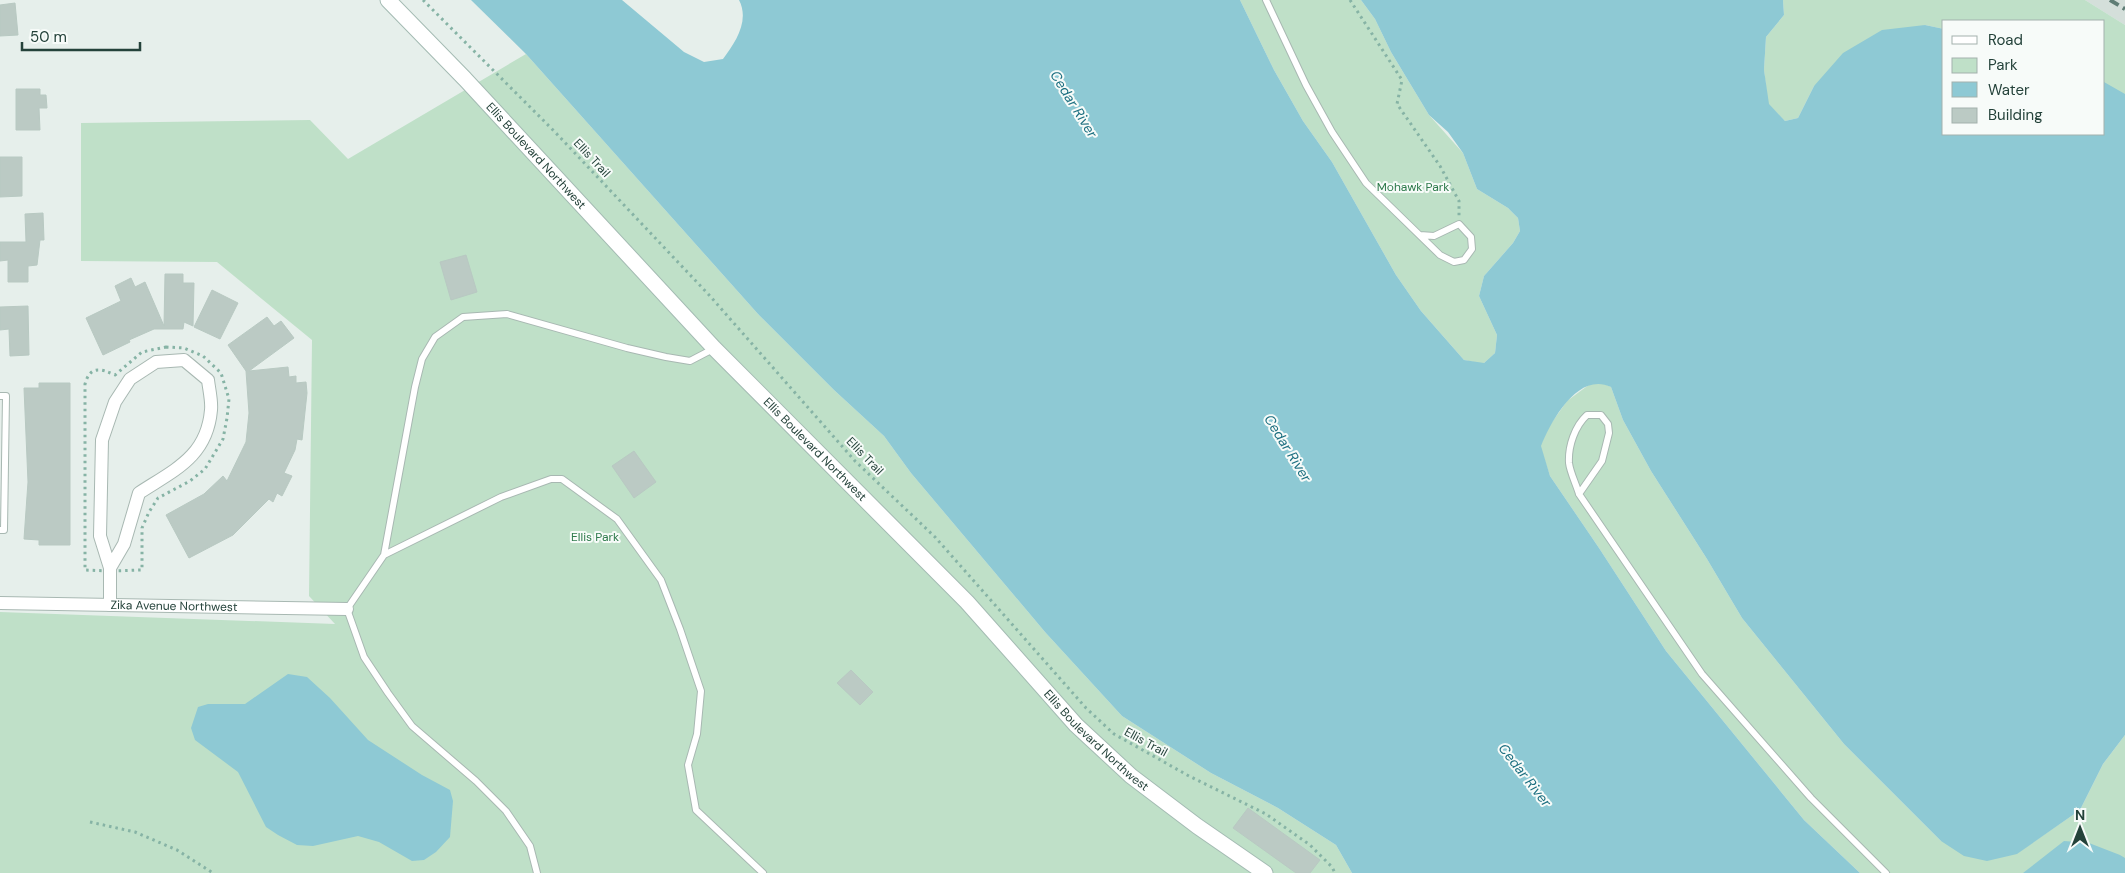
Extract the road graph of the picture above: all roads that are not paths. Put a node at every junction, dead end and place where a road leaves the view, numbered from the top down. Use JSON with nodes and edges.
{"nodes":[{"id":1,"x":388,"y":0,"type":"edge"},
{"id":2,"x":1266,"y":0,"type":"edge"},
{"id":3,"x":1420,"y":235,"type":"junction"},
{"id":4,"x":714,"y":348,"type":"junction"},
{"id":5,"x":0,"y":396,"type":"edge"},
{"id":6,"x":1579,"y":494,"type":"junction"},
{"id":7,"x":0,"y":530,"type":"edge"},
{"id":8,"x":384,"y":555,"type":"junction"},
{"id":9,"x":110,"y":570,"type":"junction"},
{"id":10,"x":0,"y":603,"type":"edge"},
{"id":11,"x":110,"y":605,"type":"junction"},
{"id":12,"x":347,"y":609,"type":"junction"},
{"id":13,"x":537,"y":873,"type":"edge"},
{"id":14,"x":763,"y":873,"type":"edge"},
{"id":15,"x":1265,"y":873,"type":"edge"},
{"id":16,"x":1886,"y":873,"type":"edge"}],
"edges":[{"from":1,"to":4,"type":"street","name":"Ellis Boulevard Northwest"},
{"from":2,"to":3,"type":"lane"},
{"from":3,"to":3,"type":"lane"},
{"from":4,"to":8,"type":"lane"},
{"from":4,"to":15,"type":"street","name":"Ellis Boulevard Northwest"},
{"from":5,"to":7,"type":"lane"},
{"from":6,"to":6,"type":"lane"},
{"from":6,"to":16,"type":"lane"},
{"from":8,"to":12,"type":"lane"},
{"from":8,"to":14,"type":"lane"},
{"from":9,"to":9,"type":"street"},
{"from":9,"to":11,"type":"street"},
{"from":10,"to":11,"type":"street","name":"Zika Avenue Northwest"},
{"from":11,"to":12,"type":"street","name":"Zika Avenue Northwest"},
{"from":12,"to":13,"type":"lane"}]}
